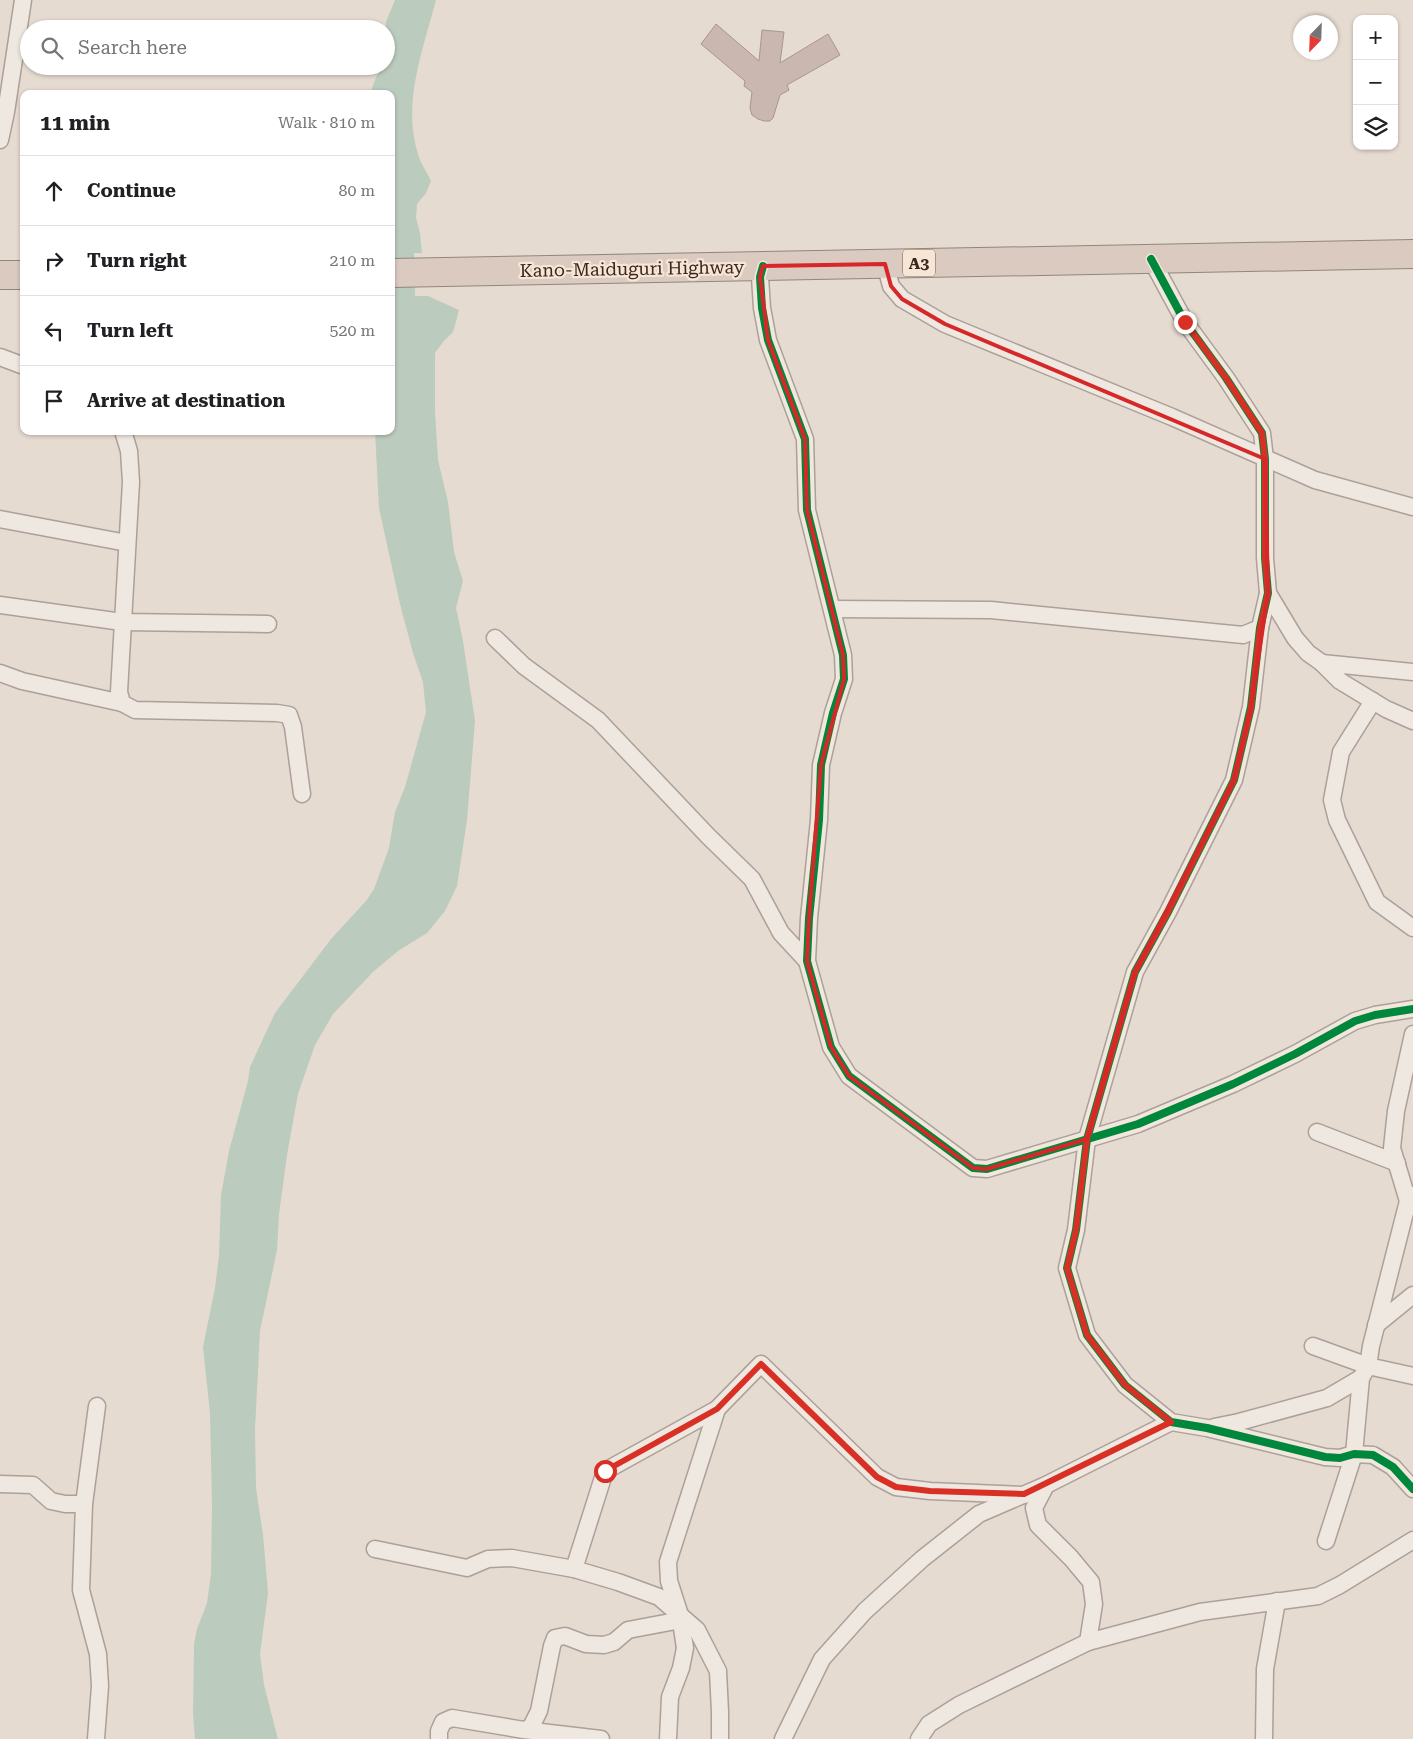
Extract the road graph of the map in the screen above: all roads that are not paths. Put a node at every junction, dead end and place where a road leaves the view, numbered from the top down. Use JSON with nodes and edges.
{"nodes":[{"id":1,"x":23,"y":0,"type":"edge"},
{"id":2,"x":20,"y":20,"type":"edge"},
{"id":3,"x":20,"y":20,"type":"edge"},
{"id":4,"x":0,"y":140,"type":"edge"},
{"id":5,"x":1413,"y":254,"type":"edge"},
{"id":6,"x":1151,"y":259,"type":"junction"},
{"id":7,"x":885,"y":264,"type":"junction"},
{"id":8,"x":763,"y":266,"type":"junction"},
{"id":9,"x":395,"y":273,"type":"edge"},
{"id":10,"x":0,"y":275,"type":"edge"},
{"id":11,"x":20,"y":275,"type":"edge"},
{"id":12,"x":0,"y":357,"type":"edge"},
{"id":13,"x":20,"y":364,"type":"edge"},
{"id":14,"x":124,"y":435,"type":"edge"},
{"id":15,"x":1265,"y":459,"type":"junction"},
{"id":16,"x":1413,"y":507,"type":"edge"},
{"id":17,"x":0,"y":519,"type":"edge"},
{"id":18,"x":127,"y":542,"type":"junction"},
{"id":19,"x":1268,"y":593,"type":"junction"},
{"id":20,"x":0,"y":605,"type":"edge"},
{"id":21,"x":832,"y":608,"type":"junction"},
{"id":22,"x":122,"y":622,"type":"junction"},
{"id":23,"x":268,"y":624,"type":"dead end"},
{"id":24,"x":1260,"y":628,"type":"junction"},
{"id":25,"x":495,"y":638,"type":"dead end"},
{"id":26,"x":1322,"y":663,"type":"junction"},
{"id":27,"x":1413,"y":672,"type":"edge"},
{"id":28,"x":0,"y":673,"type":"edge"},
{"id":29,"x":1373,"y":701,"type":"junction"},
{"id":30,"x":122,"y":703,"type":"junction"},
{"id":31,"x":1413,"y":721,"type":"edge"},
{"id":32,"x":302,"y":794,"type":"dead end"},
{"id":33,"x":1413,"y":928,"type":"edge"},
{"id":34,"x":808,"y":961,"type":"junction"},
{"id":35,"x":1413,"y":1008,"type":"edge"},
{"id":36,"x":1413,"y":1034,"type":"edge"},
{"id":37,"x":1317,"y":1132,"type":"dead end"},
{"id":38,"x":1087,"y":1139,"type":"junction"},
{"id":39,"x":1392,"y":1148,"type":"junction"},
{"id":40,"x":1397,"y":1163,"type":"junction"},
{"id":41,"x":1413,"y":1178,"type":"edge"},
{"id":42,"x":1411,"y":1198,"type":"edge"},
{"id":43,"x":1413,"y":1295,"type":"edge"},
{"id":44,"x":1376,"y":1325,"type":"junction"},
{"id":45,"x":1313,"y":1346,"type":"dead end"},
{"id":46,"x":1365,"y":1372,"type":"junction"},
{"id":47,"x":1413,"y":1376,"type":"edge"},
{"id":48,"x":97,"y":1406,"type":"dead end"},
{"id":49,"x":717,"y":1409,"type":"junction"},
{"id":50,"x":1171,"y":1422,"type":"junction"},
{"id":51,"x":1207,"y":1428,"type":"junction"},
{"id":52,"x":1354,"y":1454,"type":"junction"},
{"id":53,"x":0,"y":1484,"type":"edge"},
{"id":54,"x":1046,"y":1485,"type":"junction"},
{"id":55,"x":1413,"y":1489,"type":"edge"},
{"id":56,"x":1024,"y":1494,"type":"junction"},
{"id":57,"x":84,"y":1504,"type":"junction"},
{"id":58,"x":1413,"y":1540,"type":"edge"},
{"id":59,"x":1326,"y":1541,"type":"dead end"},
{"id":60,"x":375,"y":1549,"type":"dead end"},
{"id":61,"x":574,"y":1569,"type":"junction"},
{"id":62,"x":1277,"y":1601,"type":"junction"},
{"id":63,"x":681,"y":1618,"type":"junction"},
{"id":64,"x":1088,"y":1642,"type":"junction"},
{"id":65,"x":524,"y":1730,"type":"junction"},
{"id":66,"x":96,"y":1739,"type":"edge"},
{"id":67,"x":439,"y":1739,"type":"edge"},
{"id":68,"x":602,"y":1739,"type":"edge"},
{"id":69,"x":668,"y":1739,"type":"edge"},
{"id":70,"x":720,"y":1739,"type":"edge"},
{"id":71,"x":783,"y":1739,"type":"edge"},
{"id":72,"x":919,"y":1739,"type":"edge"},
{"id":73,"x":1264,"y":1739,"type":"edge"}],
"edges":[{"from":1,"to":2,"type":"street"},
{"from":3,"to":4,"type":"street"},
{"from":5,"to":6,"type":"highway","name":"Kano-Maiduguri Highway","number":"A3"},
{"from":6,"to":7,"type":"highway","name":"Kano-Maiduguri Highway","number":"A3"},
{"from":6,"to":15,"type":"street"},
{"from":7,"to":8,"type":"highway","name":"Kano-Maiduguri Highway","number":"A3"},
{"from":7,"to":15,"type":"street"},
{"from":8,"to":9,"type":"highway","name":"Kano-Maiduguri Highway","number":"A3"},
{"from":8,"to":21,"type":"street"},
{"from":10,"to":11,"type":"highway"},
{"from":12,"to":13,"type":"street"},
{"from":14,"to":18,"type":"street"},
{"from":15,"to":16,"type":"street"},
{"from":15,"to":19,"type":"street"},
{"from":17,"to":18,"type":"street"},
{"from":18,"to":22,"type":"street"},
{"from":19,"to":24,"type":"street"},
{"from":19,"to":26,"type":"street"},
{"from":20,"to":22,"type":"street"},
{"from":21,"to":24,"type":"street"},
{"from":21,"to":34,"type":"street"},
{"from":22,"to":23,"type":"street"},
{"from":22,"to":30,"type":"street"},
{"from":24,"to":38,"type":"street"},
{"from":25,"to":34,"type":"street"},
{"from":26,"to":27,"type":"street"},
{"from":26,"to":29,"type":"street"},
{"from":28,"to":30,"type":"street"},
{"from":29,"to":31,"type":"street"},
{"from":29,"to":33,"type":"street"},
{"from":30,"to":32,"type":"street"},
{"from":34,"to":38,"type":"street"},
{"from":35,"to":38,"type":"street"},
{"from":36,"to":39,"type":"street"},
{"from":37,"to":40,"type":"street"},
{"from":38,"to":50,"type":"street"},
{"from":39,"to":40,"type":"street"},
{"from":39,"to":41,"type":"street"},
{"from":40,"to":42,"type":"street"},
{"from":42,"to":44,"type":"street"},
{"from":43,"to":44,"type":"street"},
{"from":44,"to":46,"type":"street"},
{"from":45,"to":46,"type":"street"},
{"from":46,"to":47,"type":"street"},
{"from":46,"to":51,"type":"street"},
{"from":46,"to":52,"type":"street"},
{"from":48,"to":57,"type":"street"},
{"from":49,"to":56,"type":"street"},
{"from":49,"to":61,"type":"street"},
{"from":49,"to":63,"type":"street"},
{"from":50,"to":51,"type":"street"},
{"from":50,"to":54,"type":"street"},
{"from":51,"to":52,"type":"street"},
{"from":52,"to":55,"type":"street"},
{"from":52,"to":59,"type":"street"},
{"from":53,"to":57,"type":"street"},
{"from":54,"to":56,"type":"street"},
{"from":54,"to":64,"type":"street"},
{"from":56,"to":71,"type":"street"},
{"from":57,"to":66,"type":"street"},
{"from":58,"to":62,"type":"street"},
{"from":60,"to":61,"type":"street"},
{"from":61,"to":63,"type":"street"},
{"from":62,"to":64,"type":"street"},
{"from":62,"to":73,"type":"street"},
{"from":63,"to":65,"type":"street"},
{"from":63,"to":69,"type":"street"},
{"from":63,"to":70,"type":"street"},
{"from":64,"to":72,"type":"street"},
{"from":65,"to":67,"type":"street"},
{"from":65,"to":68,"type":"street"}]}
